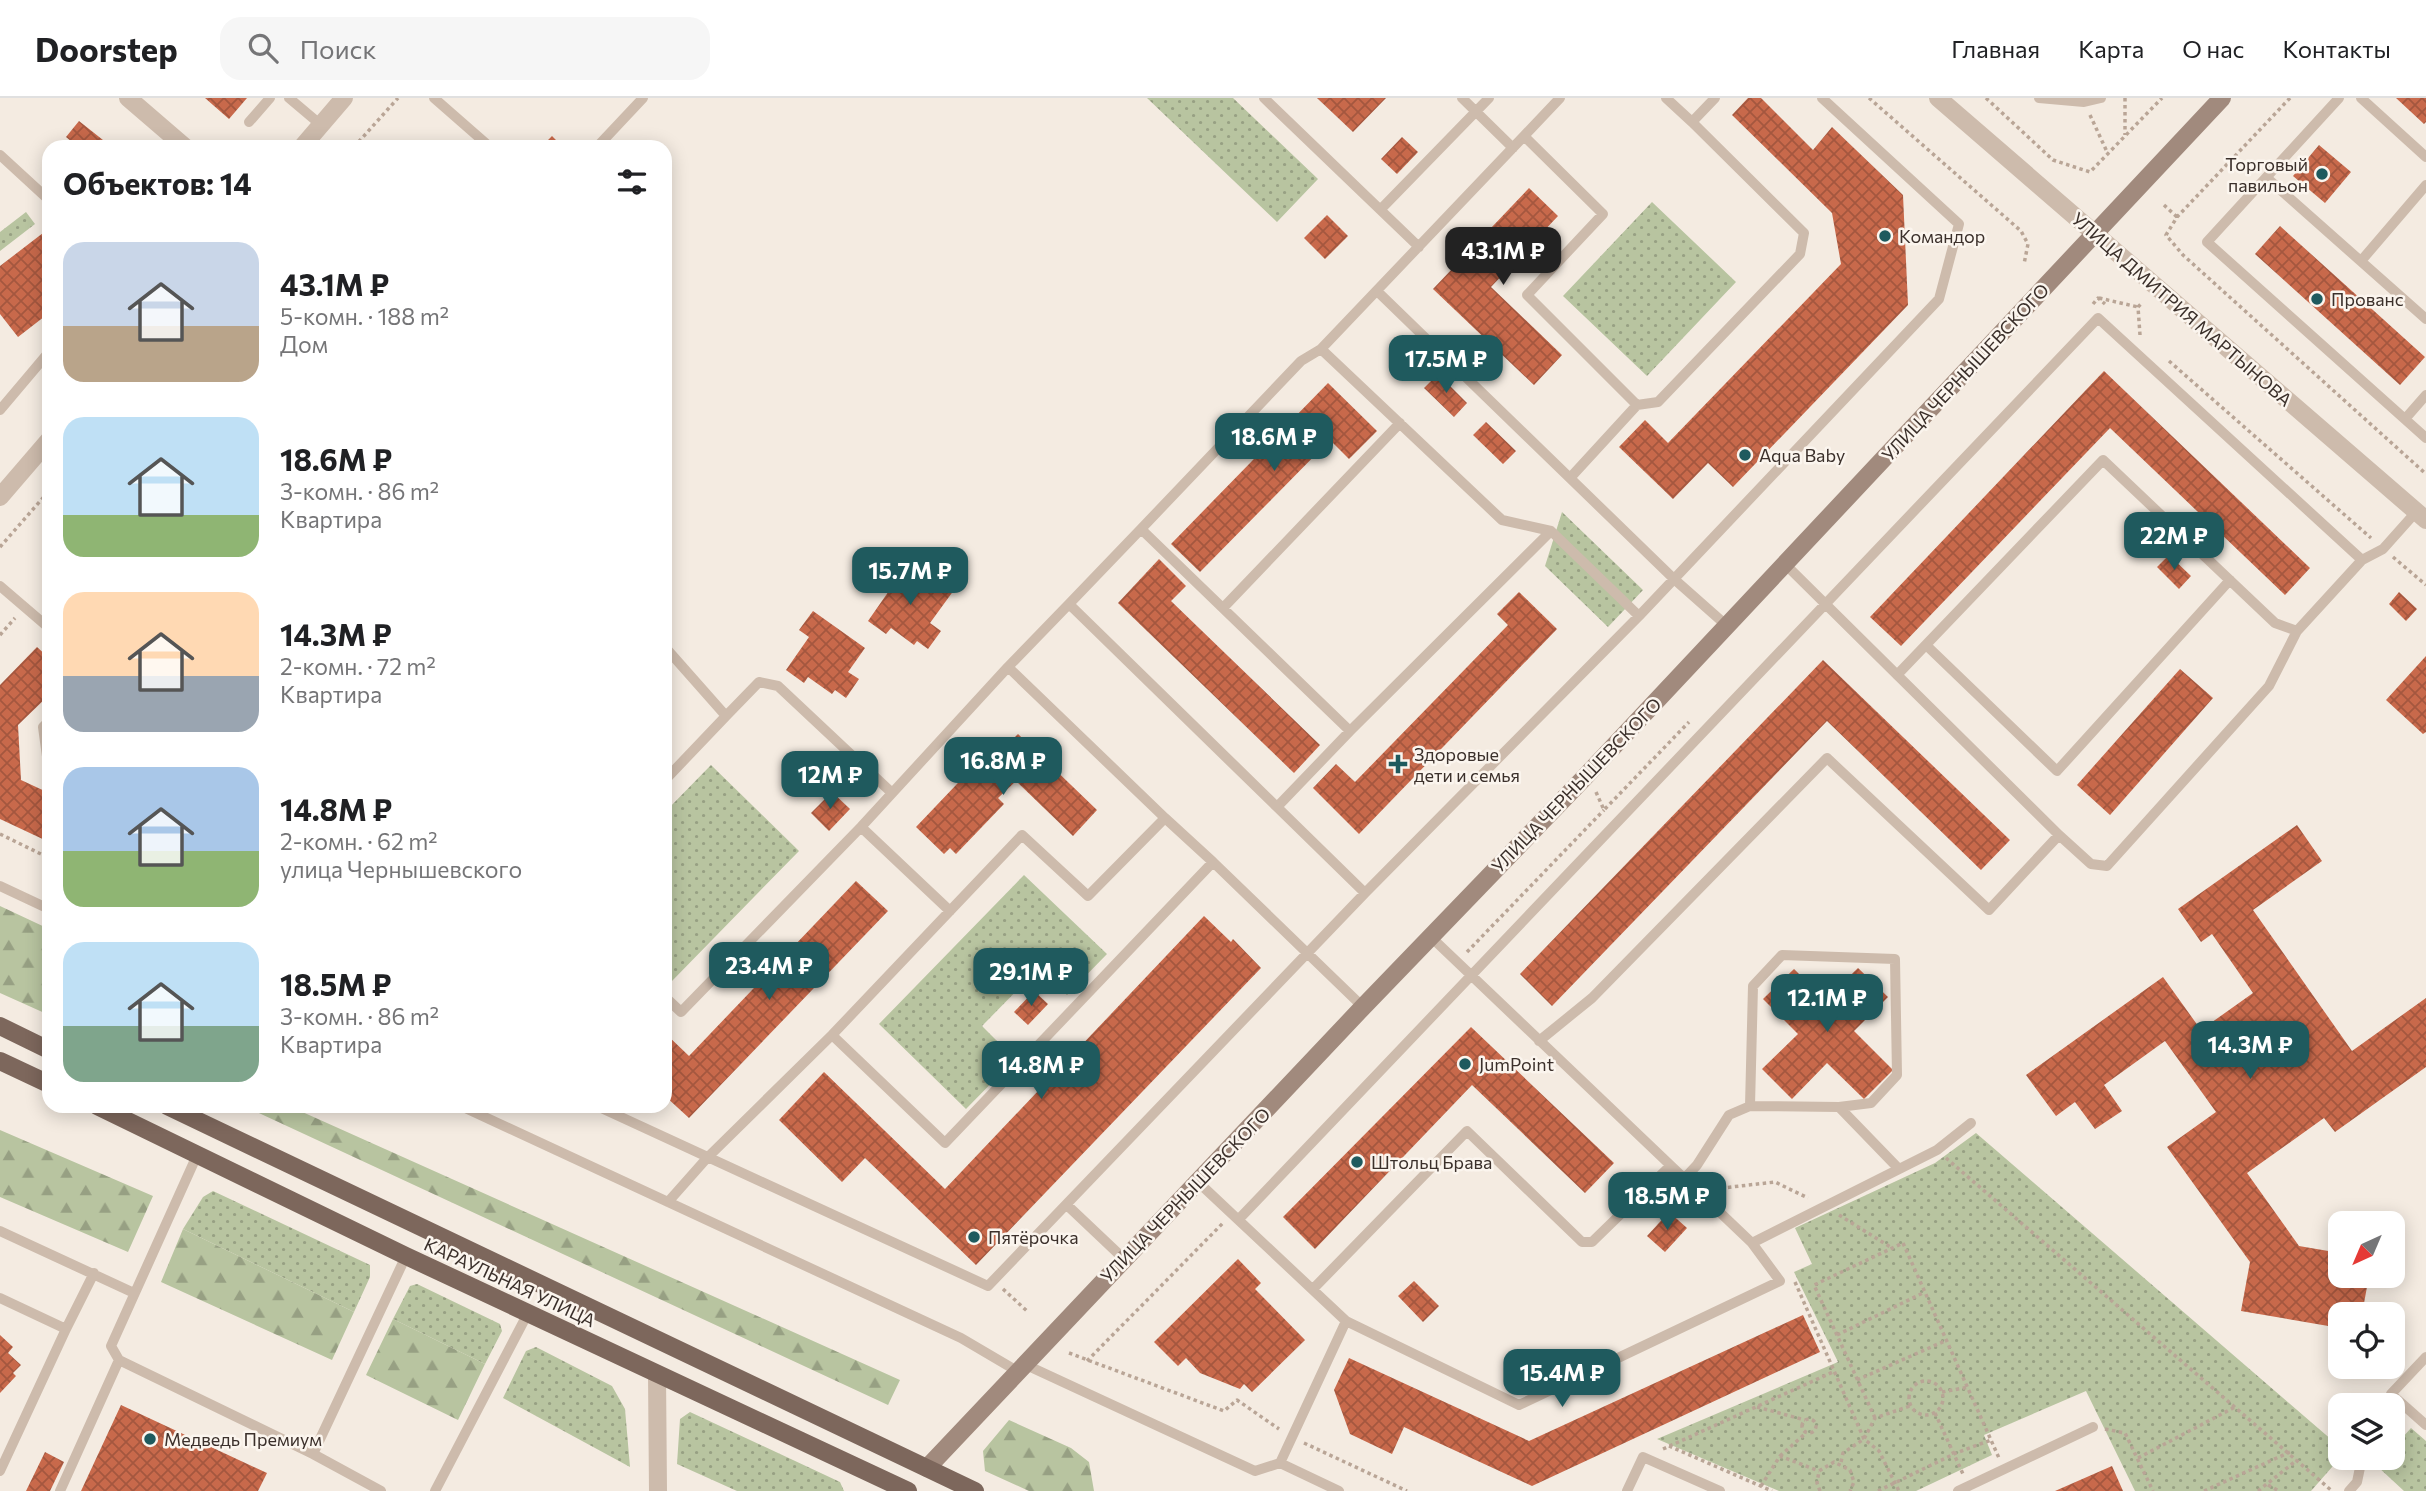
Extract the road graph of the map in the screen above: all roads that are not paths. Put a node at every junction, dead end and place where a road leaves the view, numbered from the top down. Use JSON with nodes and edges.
{"nodes":[{"id":1,"x":128,"y":98,"type":"edge"},
{"id":2,"x":270,"y":98,"type":"edge"},
{"id":3,"x":289,"y":98,"type":"edge"},
{"id":4,"x":344,"y":98,"type":"edge"},
{"id":5,"x":643,"y":98,"type":"edge"},
{"id":6,"x":1264,"y":98,"type":"edge"},
{"id":7,"x":1462,"y":98,"type":"edge"},
{"id":8,"x":1489,"y":98,"type":"edge"},
{"id":9,"x":1560,"y":98,"type":"edge"},
{"id":10,"x":1666,"y":98,"type":"edge"},
{"id":11,"x":1714,"y":98,"type":"edge"},
{"id":12,"x":1822,"y":98,"type":"edge"},
{"id":13,"x":1938,"y":98,"type":"edge"},
{"id":14,"x":2039,"y":98,"type":"edge"},
{"id":15,"x":2101,"y":98,"type":"edge"},
{"id":16,"x":2222,"y":98,"type":"edge"},
{"id":17,"x":2339,"y":98,"type":"edge"},
{"id":18,"x":2361,"y":98,"type":"edge"},
{"id":19,"x":440,"y":100,"type":"edge"},
{"id":20,"x":1476,"y":112,"type":"junction"},
{"id":21,"x":249,"y":122,"type":"dead end"},
{"id":22,"x":1692,"y":122,"type":"junction"},
{"id":23,"x":321,"y":125,"type":"junction"},
{"id":24,"x":1524,"y":136,"type":"junction"},
{"id":25,"x":177,"y":140,"type":"edge"},
{"id":26,"x":308,"y":140,"type":"edge"},
{"id":27,"x":483,"y":140,"type":"edge"},
{"id":28,"x":604,"y":140,"type":"edge"},
{"id":29,"x":1513,"y":148,"type":"junction"},
{"id":30,"x":0,"y":155,"type":"edge"},
{"id":31,"x":2426,"y":157,"type":"edge"},
{"id":32,"x":2267,"y":178,"type":"junction"},
{"id":33,"x":2426,"y":186,"type":"edge"},
{"id":34,"x":42,"y":194,"type":"edge"},
{"id":35,"x":1381,"y":209,"type":"junction"},
{"id":36,"x":2096,"y":233,"type":"junction"},
{"id":37,"x":1419,"y":247,"type":"junction"},
{"id":38,"x":2361,"y":261,"type":"junction"},
{"id":39,"x":1377,"y":290,"type":"junction"},
{"id":40,"x":2426,"y":319,"type":"edge"},
{"id":41,"x":1321,"y":349,"type":"junction"},
{"id":42,"x":42,"y":360,"type":"edge"},
{"id":43,"x":2426,"y":395,"type":"edge"},
{"id":44,"x":1637,"y":405,"type":"junction"},
{"id":45,"x":0,"y":410,"type":"edge"},
{"id":46,"x":2405,"y":419,"type":"junction"},
{"id":47,"x":1399,"y":424,"type":"junction"},
{"id":48,"x":2426,"y":438,"type":"edge"},
{"id":49,"x":42,"y":448,"type":"edge"},
{"id":50,"x":1570,"y":478,"type":"junction"},
{"id":51,"x":0,"y":497,"type":"edge"},
{"id":52,"x":2421,"y":516,"type":"edge"},
{"id":53,"x":1141,"y":529,"type":"junction"},
{"id":54,"x":1551,"y":531,"type":"junction"},
{"id":55,"x":2362,"y":561,"type":"junction"},
{"id":56,"x":1784,"y":564,"type":"junction"},
{"id":57,"x":1674,"y":579,"type":"junction"},
{"id":58,"x":2230,"y":580,"type":"junction"},
{"id":59,"x":0,"y":586,"type":"edge"},
{"id":60,"x":1069,"y":604,"type":"junction"},
{"id":61,"x":1826,"y":606,"type":"junction"},
{"id":62,"x":1223,"y":608,"type":"junction"},
{"id":63,"x":1639,"y":616,"type":"junction"},
{"id":64,"x":42,"y":622,"type":"edge"},
{"id":65,"x":1726,"y":625,"type":"junction"},
{"id":66,"x":2297,"y":631,"type":"junction"},
{"id":67,"x":1926,"y":645,"type":"junction"},
{"id":68,"x":672,"y":655,"type":"edge"},
{"id":69,"x":1008,"y":667,"type":"junction"},
{"id":70,"x":1897,"y":674,"type":"junction"},
{"id":71,"x":726,"y":716,"type":"junction"},
{"id":72,"x":1350,"y":731,"type":"junction"},
{"id":73,"x":672,"y":773,"type":"edge"},
{"id":74,"x":891,"y":792,"type":"junction"},
{"id":75,"x":1277,"y":807,"type":"junction"},
{"id":76,"x":1165,"y":818,"type":"junction"},
{"id":77,"x":861,"y":827,"type":"junction"},
{"id":78,"x":2059,"y":835,"type":"junction"},
{"id":79,"x":1213,"y":862,"type":"junction"},
{"id":80,"x":0,"y":886,"type":"edge"},
{"id":81,"x":1366,"y":893,"type":"junction"},
{"id":82,"x":42,"y":906,"type":"edge"},
{"id":83,"x":950,"y":911,"type":"junction"},
{"id":84,"x":1431,"y":937,"type":"junction"},
{"id":85,"x":1307,"y":954,"type":"junction"},
{"id":86,"x":1469,"y":975,"type":"junction"},
{"id":87,"x":672,"y":1004,"type":"edge"},
{"id":88,"x":1363,"y":1007,"type":"junction"},
{"id":89,"x":0,"y":1027,"type":"edge"},
{"id":90,"x":832,"y":1035,"type":"junction"},
{"id":91,"x":1539,"y":1041,"type":"junction"},
{"id":92,"x":42,"y":1047,"type":"edge"},
{"id":93,"x":0,"y":1061,"type":"edge"},
{"id":94,"x":42,"y":1081,"type":"edge"},
{"id":95,"x":1750,"y":1106,"type":"junction"},
{"id":96,"x":1839,"y":1107,"type":"junction"},
{"id":97,"x":112,"y":1113,"type":"edge"},
{"id":98,"x":182,"y":1113,"type":"edge"},
{"id":99,"x":476,"y":1113,"type":"edge"},
{"id":100,"x":612,"y":1113,"type":"edge"},
{"id":101,"x":1971,"y":1123,"type":"dead end"},
{"id":102,"x":198,"y":1153,"type":"junction"},
{"id":103,"x":707,"y":1158,"type":"junction"},
{"id":104,"x":1669,"y":1167,"type":"junction"},
{"id":105,"x":1898,"y":1168,"type":"junction"},
{"id":106,"x":1683,"y":1180,"type":"junction"},
{"id":107,"x":1198,"y":1182,"type":"junction"},
{"id":108,"x":668,"y":1202,"type":"junction"},
{"id":109,"x":1068,"y":1206,"type":"junction"},
{"id":110,"x":1239,"y":1220,"type":"junction"},
{"id":111,"x":0,"y":1231,"type":"edge"},
{"id":112,"x":1752,"y":1243,"type":"junction"},
{"id":113,"x":406,"y":1256,"type":"junction"},
{"id":114,"x":1124,"y":1259,"type":"junction"},
{"id":115,"x":94,"y":1273,"type":"junction"},
{"id":116,"x":1313,"y":1289,"type":"junction"},
{"id":117,"x":134,"y":1293,"type":"junction"},
{"id":118,"x":0,"y":1298,"type":"edge"},
{"id":119,"x":528,"y":1313,"type":"junction"},
{"id":120,"x":1346,"y":1321,"type":"junction"},
{"id":121,"x":66,"y":1329,"type":"junction"},
{"id":122,"x":2426,"y":1357,"type":"edge"},
{"id":123,"x":119,"y":1360,"type":"junction"},
{"id":124,"x":1020,"y":1368,"type":"junction"},
{"id":125,"x":657,"y":1374,"type":"junction"},
{"id":126,"x":2392,"y":1393,"type":"edge"},
{"id":127,"x":2405,"y":1407,"type":"edge"},
{"id":128,"x":2426,"y":1425,"type":"edge"},
{"id":129,"x":2093,"y":1427,"type":"road end"},
{"id":130,"x":4,"y":1451,"type":"edge"},
{"id":131,"x":313,"y":1454,"type":"junction"},
{"id":132,"x":1280,"y":1463,"type":"junction"},
{"id":133,"x":927,"y":1468,"type":"junction"},
{"id":134,"x":2360,"y":1470,"type":"edge"},
{"id":135,"x":0,"y":1471,"type":"edge"},
{"id":136,"x":2357,"y":1482,"type":"junction"},
{"id":137,"x":1963,"y":1489,"type":"edge"},
{"id":138,"x":60,"y":1491,"type":"edge"},
{"id":139,"x":381,"y":1491,"type":"edge"},
{"id":140,"x":435,"y":1491,"type":"edge"},
{"id":141,"x":658,"y":1491,"type":"edge"},
{"id":142,"x":908,"y":1491,"type":"edge"},
{"id":143,"x":914,"y":1491,"type":"edge"},
{"id":144,"x":975,"y":1491,"type":"edge"},
{"id":145,"x":1339,"y":1491,"type":"edge"},
{"id":146,"x":1627,"y":1491,"type":"edge"},
{"id":147,"x":1720,"y":1491,"type":"edge"},
{"id":148,"x":2349,"y":1491,"type":"edge"},
{"id":149,"x":2368,"y":1491,"type":"edge"}],
"edges":[{"from":1,"to":25,"type":"street"},
{"from":2,"to":21,"type":"lane"},
{"from":3,"to":23,"type":"lane"},
{"from":4,"to":23,"type":"street"},
{"from":5,"to":28,"type":"lane"},
{"from":6,"to":35,"type":"lane"},
{"from":7,"to":20,"type":"lane"},
{"from":8,"to":20,"type":"lane"},
{"from":9,"to":24,"type":"lane"},
{"from":10,"to":22,"type":"lane"},
{"from":11,"to":22,"type":"lane"},
{"from":12,"to":57,"type":"lane"},
{"from":13,"to":36,"type":"street","name":"УЛИЦА ДМИТРИЯ МАРТЫНОВА"},
{"from":14,"to":15,"type":"lane"},
{"from":16,"to":36,"type":"main road","name":"УЛИЦА ЧЕРНЫШЕВСКОГО"},
{"from":17,"to":32,"type":"lane"},
{"from":18,"to":31,"type":"lane"},
{"from":19,"to":27,"type":"lane"},
{"from":20,"to":29,"type":"lane"},
{"from":20,"to":35,"type":"lane"},
{"from":22,"to":44,"type":"lane"},
{"from":23,"to":26,"type":"street"},
{"from":24,"to":29,"type":"lane"},
{"from":24,"to":44,"type":"lane"},
{"from":29,"to":37,"type":"lane"},
{"from":30,"to":34,"type":"lane"},
{"from":32,"to":38,"type":"lane"},
{"from":32,"to":46,"type":"lane"},
{"from":33,"to":38,"type":"lane"},
{"from":35,"to":37,"type":"lane"},
{"from":36,"to":52,"type":"street","name":"УЛИЦА ДМИТРИЯ МАРТЫНОВА"},
{"from":36,"to":56,"type":"main road","name":"УЛИЦА ЧЕРНЫШЕВСКОГО"},
{"from":37,"to":39,"type":"lane"},
{"from":38,"to":40,"type":"lane"},
{"from":39,"to":41,"type":"lane"},
{"from":39,"to":50,"type":"lane"},
{"from":41,"to":47,"type":"lane"},
{"from":41,"to":53,"type":"lane"},
{"from":42,"to":45,"type":"lane"},
{"from":43,"to":46,"type":"lane"},
{"from":44,"to":50,"type":"lane"},
{"from":46,"to":48,"type":"lane"},
{"from":47,"to":54,"type":"lane"},
{"from":47,"to":62,"type":"lane"},
{"from":49,"to":51,"type":"street"},
{"from":50,"to":57,"type":"lane"},
{"from":52,"to":55,"type":"lane"},
{"from":53,"to":60,"type":"lane"},
{"from":53,"to":62,"type":"lane"},
{"from":54,"to":63,"type":"lane"},
{"from":54,"to":72,"type":"lane"},
{"from":55,"to":61,"type":"lane"},
{"from":55,"to":66,"type":"lane"},
{"from":56,"to":61,"type":"lane"},
{"from":56,"to":65,"type":"main road","name":"УЛИЦА ЧЕРНЫШЕВСКОГО"},
{"from":57,"to":63,"type":"lane"},
{"from":57,"to":65,"type":"lane"},
{"from":58,"to":66,"type":"lane"},
{"from":58,"to":67,"type":"lane"},
{"from":58,"to":67,"type":"lane"},
{"from":59,"to":64,"type":"lane"},
{"from":60,"to":69,"type":"lane"},
{"from":60,"to":75,"type":"lane"},
{"from":61,"to":70,"type":"lane"},
{"from":61,"to":86,"type":"lane"},
{"from":62,"to":72,"type":"lane"},
{"from":63,"to":81,"type":"lane"},
{"from":65,"to":84,"type":"main road","name":"УЛИЦА ЧЕРНЫШЕВСКОГО"},
{"from":66,"to":78,"type":"lane"},
{"from":67,"to":70,"type":"lane"},
{"from":68,"to":71,"type":"lane"},
{"from":69,"to":74,"type":"lane"},
{"from":69,"to":76,"type":"lane"},
{"from":70,"to":78,"type":"lane"},
{"from":71,"to":73,"type":"lane"},
{"from":71,"to":74,"type":"lane"},
{"from":72,"to":75,"type":"lane"},
{"from":74,"to":77,"type":"lane"},
{"from":75,"to":81,"type":"lane"},
{"from":76,"to":79,"type":"lane"},
{"from":76,"to":83,"type":"lane"},
{"from":77,"to":83,"type":"lane"},
{"from":77,"to":87,"type":"lane"},
{"from":78,"to":91,"type":"lane"},
{"from":79,"to":85,"type":"lane"},
{"from":79,"to":90,"type":"lane"},
{"from":80,"to":82,"type":"lane"},
{"from":81,"to":85,"type":"lane"},
{"from":83,"to":90,"type":"lane"},
{"from":84,"to":86,"type":"lane"},
{"from":84,"to":88,"type":"main road","name":"УЛИЦА ЧЕРНЫШЕВСКОГО"},
{"from":85,"to":88,"type":"lane"},
{"from":85,"to":109,"type":"lane"},
{"from":86,"to":91,"type":"lane"},
{"from":86,"to":110,"type":"lane"},
{"from":88,"to":107,"type":"main road","name":"УЛИЦА ЧЕРНЫШЕВСКОГО"},
{"from":89,"to":92,"type":"main road"},
{"from":90,"to":103,"type":"lane"},
{"from":91,"to":104,"type":"lane"},
{"from":93,"to":94,"type":"main road"},
{"from":95,"to":96,"type":"lane"},
{"from":95,"to":96,"type":"lane"},
{"from":95,"to":106,"type":"lane"},
{"from":96,"to":105,"type":"lane"},
{"from":97,"to":102,"type":"main road","name":"КАРАУЛЬНАЯ УЛИЦА"},
{"from":98,"to":133,"type":"main road","name":"КАРАУЛЬНАЯ УЛИЦА"},
{"from":99,"to":108,"type":"lane"},
{"from":100,"to":103,"type":"lane"},
{"from":101,"to":105,"type":"lane"},
{"from":102,"to":113,"type":"main road","name":"КАРАУЛЬНАЯ УЛИЦА"},
{"from":102,"to":117,"type":"lane"},
{"from":103,"to":108,"type":"lane"},
{"from":103,"to":109,"type":"lane"},
{"from":104,"to":106,"type":"lane"},
{"from":104,"to":116,"type":"lane"},
{"from":105,"to":112,"type":"lane"},
{"from":106,"to":112,"type":"lane"},
{"from":107,"to":110,"type":"lane"},
{"from":107,"to":114,"type":"main road","name":"УЛИЦА ЧЕРНЫШЕВСКОГО"},
{"from":108,"to":124,"type":"lane"},
{"from":109,"to":114,"type":"lane"},
{"from":110,"to":116,"type":"lane"},
{"from":111,"to":115,"type":"lane"},
{"from":112,"to":120,"type":"lane"},
{"from":113,"to":119,"type":"main road","name":"КАРАУЛЬНАЯ УЛИЦА"},
{"from":113,"to":131,"type":"lane"},
{"from":114,"to":124,"type":"main road","name":"УЛИЦА ЧЕРНЫШЕВСКОГО"},
{"from":115,"to":117,"type":"lane"},
{"from":115,"to":121,"type":"lane"},
{"from":116,"to":120,"type":"lane"},
{"from":117,"to":123,"type":"lane"},
{"from":118,"to":121,"type":"lane"},
{"from":119,"to":125,"type":"main road","name":"КАРАУЛЬНАЯ УЛИЦА"},
{"from":119,"to":140,"type":"lane"},
{"from":120,"to":132,"type":"lane"},
{"from":121,"to":130,"type":"lane"},
{"from":122,"to":126,"type":"lane"},
{"from":123,"to":131,"type":"lane"},
{"from":123,"to":138,"type":"lane"},
{"from":124,"to":132,"type":"lane"},
{"from":124,"to":133,"type":"main road","name":"УЛИЦА ЧЕРНЫШЕВСКОГО"},
{"from":125,"to":141,"type":"street"},
{"from":125,"to":142,"type":"main road","name":"КАРАУЛЬНАЯ УЛИЦА"},
{"from":127,"to":128,"type":"lane"},
{"from":129,"to":137,"type":"lane"},
{"from":130,"to":135,"type":"lane"},
{"from":131,"to":139,"type":"lane"},
{"from":132,"to":145,"type":"lane"},
{"from":133,"to":143,"type":"main road"},
{"from":133,"to":144,"type":"main road","name":"КАРАУЛЬНАЯ УЛИЦА"},
{"from":134,"to":136,"type":"lane"},
{"from":136,"to":148,"type":"lane"},
{"from":136,"to":149,"type":"lane"},
{"from":146,"to":147,"type":"lane"}]}
